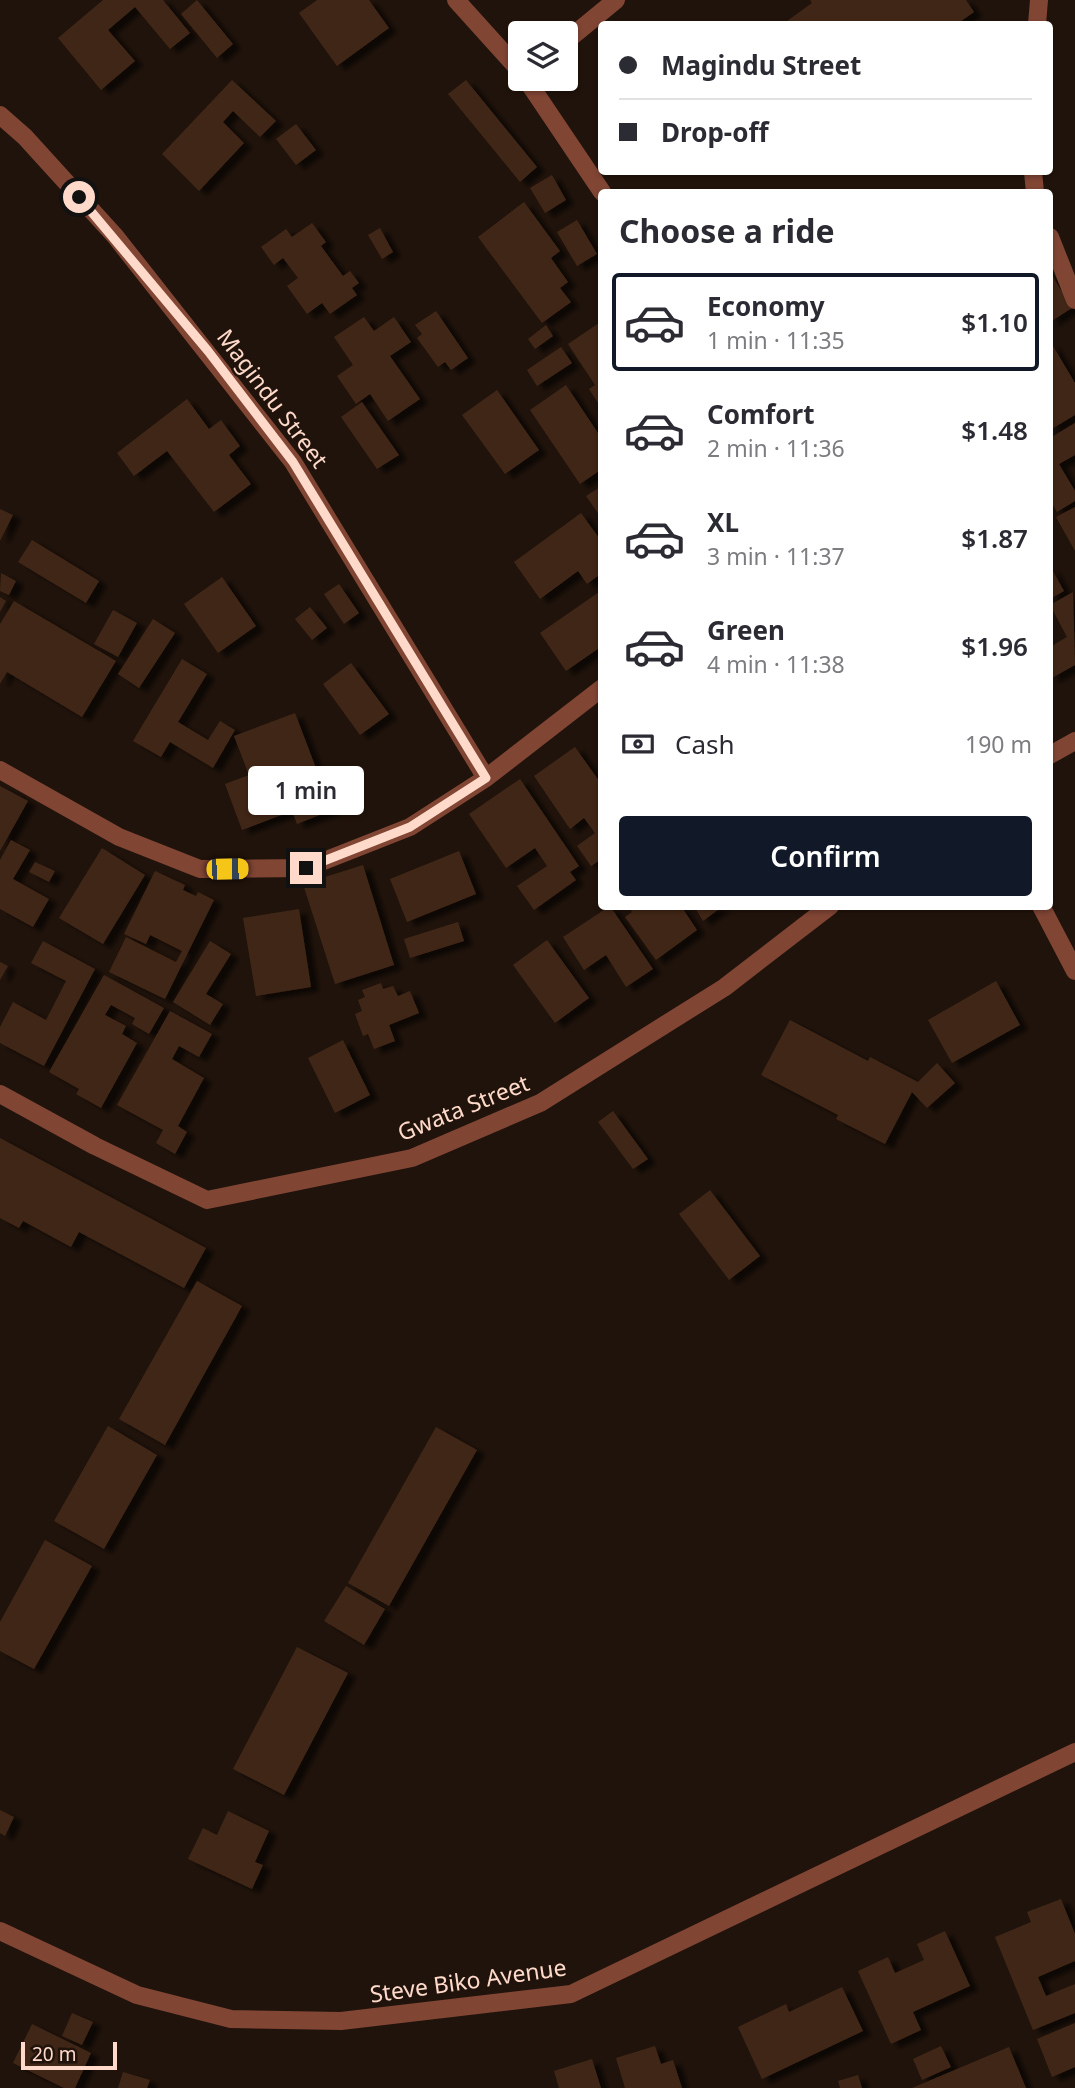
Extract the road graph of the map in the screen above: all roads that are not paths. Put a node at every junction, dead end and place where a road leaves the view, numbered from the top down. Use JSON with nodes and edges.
{"nodes":[{"id":1,"x":456,"y":0,"type":"edge"},
{"id":2,"x":616,"y":0,"type":"edge"},
{"id":3,"x":1039,"y":0,"type":"edge"},
{"id":4,"x":1037,"y":21,"type":"edge"},
{"id":5,"x":578,"y":31,"type":"edge"},
{"id":6,"x":508,"y":58,"type":"edge"},
{"id":7,"x":534,"y":91,"type":"edge"},
{"id":8,"x":0,"y":115,"type":"edge"},
{"id":9,"x":600,"y":189,"type":"edge"},
{"id":10,"x":1053,"y":245,"type":"edge"},
{"id":11,"x":1075,"y":300,"type":"edge"},
{"id":12,"x":598,"y":691,"type":"edge"},
{"id":13,"x":1075,"y":741,"type":"edge"},
{"id":14,"x":1053,"y":753,"type":"edge"},
{"id":15,"x":0,"y":770,"type":"edge"},
{"id":16,"x":486,"y":778,"type":"junction"},
{"id":17,"x":825,"y":910,"type":"edge"},
{"id":18,"x":1043,"y":910,"type":"edge"},
{"id":19,"x":1075,"y":971,"type":"edge"},
{"id":20,"x":0,"y":1094,"type":"edge"},
{"id":21,"x":1075,"y":1752,"type":"edge"},
{"id":22,"x":0,"y":1931,"type":"edge"}],
"edges":[{"from":1,"to":6,"type":"street"},
{"from":2,"to":5,"type":"street"},
{"from":3,"to":4,"type":"street"},
{"from":7,"to":9,"type":"street"},
{"from":8,"to":16,"type":"street","name":"Magindu Street"},
{"from":10,"to":11,"type":"street"},
{"from":12,"to":16,"type":"street"},
{"from":13,"to":14,"type":"street"},
{"from":15,"to":16,"type":"street"},
{"from":17,"to":20,"type":"street","name":"Gwata Street"},
{"from":18,"to":19,"type":"street"},
{"from":21,"to":22,"type":"street","name":"Steve Biko Avenue"}]}
